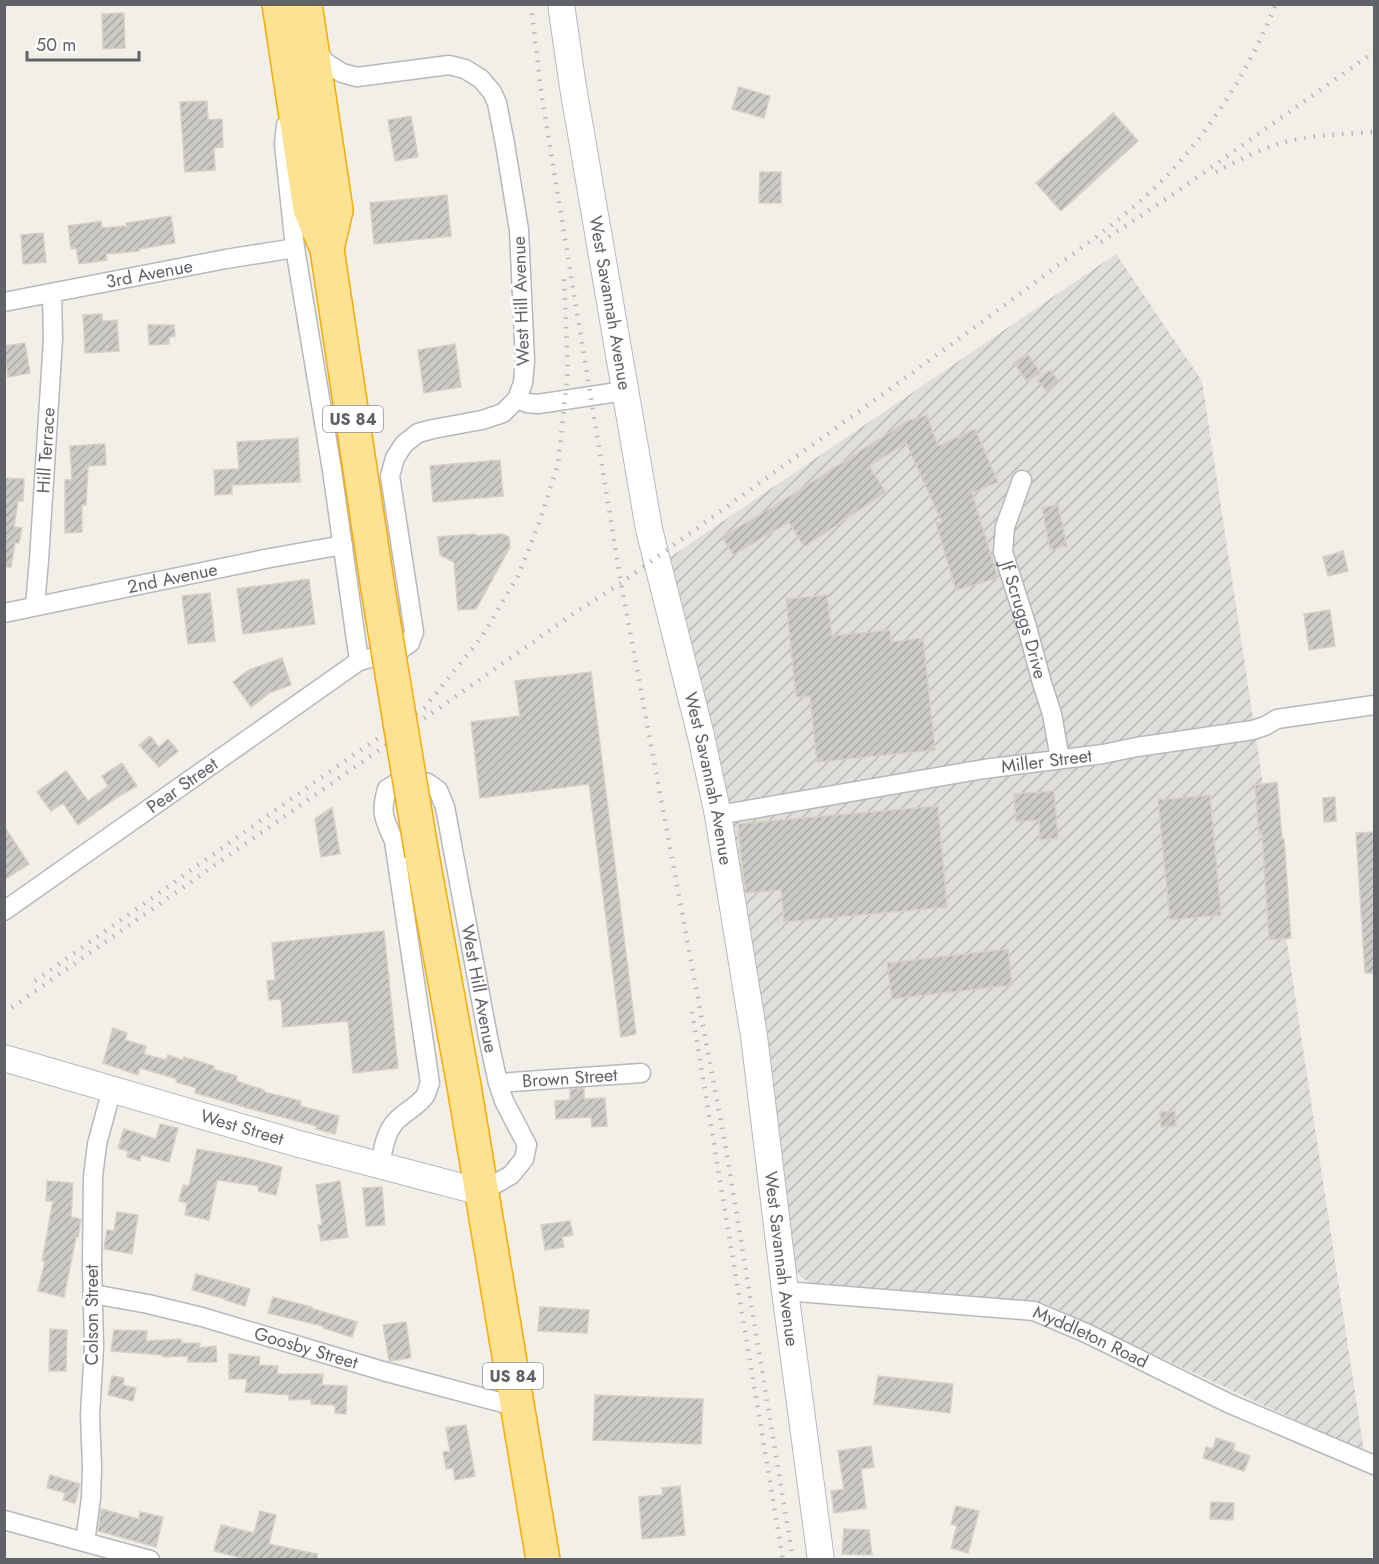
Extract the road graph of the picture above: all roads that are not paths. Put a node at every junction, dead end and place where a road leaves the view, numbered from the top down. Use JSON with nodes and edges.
{"nodes":[{"id":1,"x":279,"y":4,"type":"edge"},
{"id":2,"x":305,"y":4,"type":"edge"},
{"id":3,"x":561,"y":4,"type":"edge"},
{"id":4,"x":311,"y":42,"type":"junction"},
{"id":5,"x":290,"y":80,"type":"junction"},
{"id":6,"x":295,"y":248,"type":"junction"},
{"id":7,"x":327,"y":249,"type":"junction"},
{"id":8,"x":52,"y":294,"type":"junction"},
{"id":9,"x":4,"y":302,"type":"edge"},
{"id":10,"x":624,"y":391,"type":"junction"},
{"id":11,"x":517,"y":399,"type":"junction"},
{"id":12,"x":1022,"y":480,"type":"dead end"},
{"id":13,"x":343,"y":545,"type":"junction"},
{"id":14,"x":35,"y":606,"type":"junction"},
{"id":15,"x":4,"y":613,"type":"edge"},
{"id":16,"x":359,"y":661,"type":"junction"},
{"id":17,"x":1374,"y":705,"type":"edge"},
{"id":18,"x":1060,"y":759,"type":"junction"},
{"id":19,"x":718,"y":815,"type":"junction"},
{"id":20,"x":4,"y":911,"type":"edge"},
{"id":21,"x":4,"y":1058,"type":"edge"},
{"id":22,"x":641,"y":1073,"type":"dead end"},
{"id":23,"x":498,"y":1083,"type":"junction"},
{"id":24,"x":112,"y":1089,"type":"junction"},
{"id":25,"x":380,"y":1165,"type":"junction"},
{"id":26,"x":481,"y":1192,"type":"junction"},
{"id":27,"x":785,"y":1291,"type":"junction"},
{"id":28,"x":93,"y":1294,"type":"junction"},
{"id":29,"x":518,"y":1407,"type":"junction"},
{"id":30,"x":1374,"y":1465,"type":"edge"},
{"id":31,"x":4,"y":1520,"type":"edge"},
{"id":32,"x":85,"y":1542,"type":"junction"},
{"id":33,"x":826,"y":1558,"type":"edge"},
{"id":34,"x":150,"y":1560,"type":"edge"},
{"id":35,"x":543,"y":1560,"type":"edge"}],
"edges":[{"from":1,"to":5,"type":"highway","name":"West Hill Avenue","number":"US 84"},
{"from":2,"to":4,"type":"highway","name":"West Hill Avenue","number":"US 84"},
{"from":3,"to":10,"type":"street","name":"West Savannah Avenue"},
{"from":4,"to":7,"type":"highway","name":"West Hill Avenue","number":"US 84"},
{"from":4,"to":11,"type":"street","name":"West Hill Avenue"},
{"from":5,"to":6,"type":"street","name":"West Hill Avenue"},
{"from":5,"to":7,"type":"highway","name":"West Hill Avenue","number":"US 84"},
{"from":6,"to":8,"type":"street","name":"3rd Avenue"},
{"from":6,"to":13,"type":"street","name":"West Hill Avenue"},
{"from":7,"to":26,"type":"highway","name":"West Hill Avenue","number":"US 84","bridge":true},
{"from":8,"to":9,"type":"street","name":"3rd Avenue"},
{"from":8,"to":14,"type":"street","name":"Hill Terrace"},
{"from":10,"to":11,"type":"street"},
{"from":10,"to":19,"type":"street","name":"West Savannah Avenue"},
{"from":11,"to":16,"type":"street"},
{"from":12,"to":18,"type":"street","name":"Jf Scruggs Drive"},
{"from":13,"to":14,"type":"street","name":"2nd Avenue"},
{"from":13,"to":16,"type":"street","name":"West Hill Avenue"},
{"from":14,"to":15,"type":"street","name":"2nd Avenue"},
{"from":16,"to":20,"type":"street","name":"Pear Street"},
{"from":17,"to":18,"type":"street","name":"Miller Street"},
{"from":18,"to":19,"type":"street","name":"Miller Street"},
{"from":19,"to":27,"type":"street","name":"West Savannah Avenue"},
{"from":21,"to":24,"type":"street","name":"West Street"},
{"from":22,"to":23,"type":"street","name":"Brown Street"},
{"from":23,"to":25,"type":"street","name":"West Hill Avenue"},
{"from":23,"to":26,"type":"street","name":"West Hill Avenue"},
{"from":24,"to":25,"type":"street","name":"West Street"},
{"from":24,"to":28,"type":"street","name":"Colson Street"},
{"from":25,"to":26,"type":"street","name":"West Street"},
{"from":26,"to":29,"type":"highway","name":"West Hill Avenue","number":"US 84"},
{"from":27,"to":30,"type":"street","name":"Myddleton Road"},
{"from":27,"to":33,"type":"street","name":"West Savannah Avenue"},
{"from":28,"to":29,"type":"street","name":"Goosby Street"},
{"from":28,"to":32,"type":"street","name":"Colson Street"},
{"from":29,"to":35,"type":"highway","name":"West Hill Avenue","number":"US 84"},
{"from":31,"to":32,"type":"street"},
{"from":32,"to":34,"type":"street"}]}
